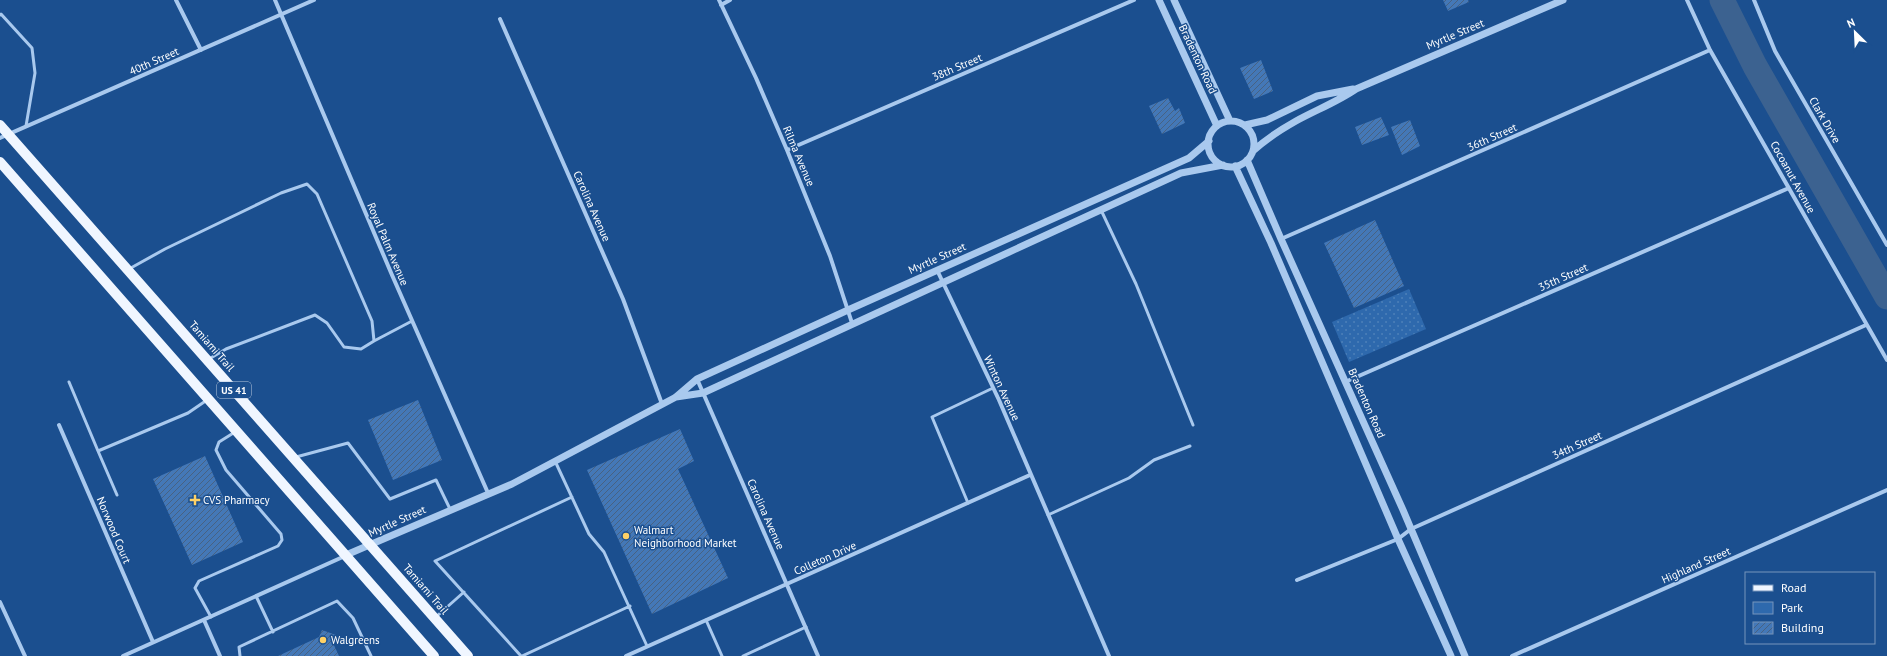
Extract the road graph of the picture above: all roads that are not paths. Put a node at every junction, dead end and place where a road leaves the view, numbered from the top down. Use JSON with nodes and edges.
{"nodes":[{"id":1,"x":176,"y":0,"type":"edge"},
{"id":2,"x":275,"y":0,"type":"edge"},
{"id":3,"x":314,"y":0,"type":"edge"},
{"id":4,"x":730,"y":0,"type":"edge"},
{"id":5,"x":1134,"y":0,"type":"edge"},
{"id":6,"x":1159,"y":0,"type":"edge"},
{"id":7,"x":1174,"y":0,"type":"edge"},
{"id":8,"x":1563,"y":0,"type":"edge"},
{"id":9,"x":1687,"y":0,"type":"edge"},
{"id":10,"x":1754,"y":0,"type":"edge"},
{"id":11,"x":720,"y":2,"type":"edge"},
{"id":12,"x":281,"y":14,"type":"junction"},
{"id":13,"x":0,"y":15,"type":"edge"},
{"id":14,"x":500,"y":19,"type":"dead end"},
{"id":15,"x":201,"y":50,"type":"junction"},
{"id":16,"x":1710,"y":50,"type":"junction"},
{"id":17,"x":1356,"y":88,"type":"junction"},
{"id":18,"x":1230,"y":121,"type":"junction"},
{"id":19,"x":0,"y":125,"type":"edge"},
{"id":20,"x":1245,"y":125,"type":"junction"},
{"id":21,"x":26,"y":126,"type":"junction"},
{"id":22,"x":1216,"y":126,"type":"junction"},
{"id":23,"x":4,"y":136,"type":"edge"},
{"id":24,"x":1209,"y":141,"type":"junction"},
{"id":25,"x":787,"y":150,"type":"junction"},
{"id":26,"x":1253,"y":151,"type":"junction"},
{"id":27,"x":1247,"y":160,"type":"junction"},
{"id":28,"x":0,"y":162,"type":"edge"},
{"id":29,"x":1223,"y":165,"type":"junction"},
{"id":30,"x":1234,"y":166,"type":"junction"},
{"id":31,"x":1789,"y":188,"type":"junction"},
{"id":32,"x":1101,"y":210,"type":"junction"},
{"id":33,"x":1280,"y":239,"type":"junction"},
{"id":34,"x":1887,"y":245,"type":"edge"},
{"id":35,"x":128,"y":270,"type":"junction"},
{"id":36,"x":937,"y":270,"type":"junction"},
{"id":37,"x":942,"y":283,"type":"junction"},
{"id":38,"x":848,"y":310,"type":"junction"},
{"id":39,"x":412,"y":321,"type":"junction"},
{"id":40,"x":852,"y":323,"type":"junction"},
{"id":41,"x":1866,"y":325,"type":"junction"},
{"id":42,"x":374,"y":341,"type":"junction"},
{"id":43,"x":208,"y":360,"type":"junction"},
{"id":44,"x":1887,"y":360,"type":"edge"},
{"id":45,"x":697,"y":379,"type":"junction"},
{"id":46,"x":69,"y":382,"type":"dead end"},
{"id":47,"x":1345,"y":382,"type":"junction"},
{"id":48,"x":993,"y":388,"type":"junction"},
{"id":49,"x":703,"y":393,"type":"junction"},
{"id":50,"x":676,"y":397,"type":"junction"},
{"id":51,"x":208,"y":399,"type":"junction"},
{"id":52,"x":662,"y":404,"type":"junction"},
{"id":53,"x":59,"y":425,"type":"dead end"},
{"id":54,"x":1193,"y":425,"type":"dead end"},
{"id":55,"x":236,"y":431,"type":"junction"},
{"id":56,"x":1190,"y":446,"type":"dead end"},
{"id":57,"x":98,"y":451,"type":"junction"},
{"id":58,"x":294,"y":458,"type":"junction"},
{"id":59,"x":555,"y":461,"type":"junction"},
{"id":60,"x":1030,"y":475,"type":"junction"},
{"id":61,"x":1887,"y":490,"type":"edge"},
{"id":62,"x":488,"y":493,"type":"junction"},
{"id":63,"x":117,"y":495,"type":"dead end"},
{"id":64,"x":572,"y":497,"type":"junction"},
{"id":65,"x":968,"y":503,"type":"junction"},
{"id":66,"x":450,"y":509,"type":"junction"},
{"id":67,"x":1048,"y":515,"type":"junction"},
{"id":68,"x":1411,"y":529,"type":"junction"},
{"id":69,"x":1398,"y":539,"type":"junction"},
{"id":70,"x":371,"y":545,"type":"junction"},
{"id":71,"x":346,"y":556,"type":"junction"},
{"id":72,"x":1296,"y":580,"type":"dead end"},
{"id":73,"x":787,"y":585,"type":"junction"},
{"id":74,"x":464,"y":592,"type":"junction"},
{"id":75,"x":256,"y":596,"type":"junction"},
{"id":76,"x":0,"y":602,"type":"edge"},
{"id":77,"x":630,"y":606,"type":"junction"},
{"id":78,"x":211,"y":617,"type":"junction"},
{"id":79,"x":435,"y":618,"type":"junction"},
{"id":80,"x":204,"y":620,"type":"junction"},
{"id":81,"x":706,"y":620,"type":"junction"},
{"id":82,"x":806,"y":627,"type":"junction"},
{"id":83,"x":273,"y":632,"type":"junction"},
{"id":84,"x":153,"y":642,"type":"junction"},
{"id":85,"x":647,"y":646,"type":"junction"},
{"id":86,"x":429,"y":654,"type":"edge"},
{"id":87,"x":25,"y":656,"type":"edge"},
{"id":88,"x":123,"y":656,"type":"edge"},
{"id":89,"x":220,"y":656,"type":"edge"},
{"id":90,"x":240,"y":656,"type":"edge"},
{"id":91,"x":371,"y":656,"type":"edge"},
{"id":92,"x":468,"y":656,"type":"edge"},
{"id":93,"x":521,"y":656,"type":"edge"},
{"id":94,"x":626,"y":656,"type":"edge"},
{"id":95,"x":722,"y":656,"type":"edge"},
{"id":96,"x":743,"y":656,"type":"edge"},
{"id":97,"x":818,"y":656,"type":"edge"},
{"id":98,"x":1109,"y":656,"type":"edge"},
{"id":99,"x":1451,"y":656,"type":"edge"},
{"id":100,"x":1465,"y":656,"type":"edge"},
{"id":101,"x":1512,"y":656,"type":"edge"}],
"edges":[{"from":1,"to":15,"type":"street"},
{"from":2,"to":12,"type":"street","name":"Royal Palm Avenue"},
{"from":3,"to":12,"type":"street","name":"40th Street"},
{"from":4,"to":11,"type":"street"},
{"from":5,"to":25,"type":"street","name":"38th Street"},
{"from":6,"to":22,"type":"street","name":"Bradenton Road"},
{"from":7,"to":18,"type":"street","name":"Bradenton Road"},
{"from":8,"to":17,"type":"street","name":"Myrtle Street"},
{"from":9,"to":16,"type":"street","name":"Cocoanut Avenue"},
{"from":10,"to":34,"type":"street","name":"Clark Drive"},
{"from":11,"to":25,"type":"street","name":"Rilma Avenue"},
{"from":12,"to":15,"type":"street","name":"40th Street"},
{"from":12,"to":39,"type":"street","name":"Royal Palm Avenue"},
{"from":13,"to":21,"type":"lane"},
{"from":14,"to":52,"type":"street","name":"Carolina Avenue"},
{"from":15,"to":21,"type":"street","name":"40th Street"},
{"from":16,"to":31,"type":"street","name":"Cocoanut Avenue"},
{"from":16,"to":33,"type":"street","name":"36th Street"},
{"from":17,"to":20,"type":"street","name":"Myrtle Street"},
{"from":17,"to":26,"type":"street","name":"Myrtle Street"},
{"from":18,"to":20,"type":"street"},
{"from":18,"to":22,"type":"street"},
{"from":19,"to":23,"type":"main road","name":"Tamiami Trail","number":"US 41"},
{"from":20,"to":26,"type":"street"},
{"from":21,"to":23,"type":"street","name":"40th Street"},
{"from":22,"to":24,"type":"street"},
{"from":23,"to":35,"type":"main road","name":"Tamiami Trail","number":"US 41"},
{"from":24,"to":29,"type":"street"},
{"from":24,"to":36,"type":"street","name":"Myrtle Street"},
{"from":25,"to":38,"type":"street","name":"Rilma Avenue"},
{"from":26,"to":27,"type":"street"},
{"from":27,"to":30,"type":"street"},
{"from":27,"to":33,"type":"street","name":"Bradenton Road"},
{"from":28,"to":51,"type":"main road","number":"US 41"},
{"from":29,"to":30,"type":"street"},
{"from":29,"to":32,"type":"street","name":"Myrtle Street"},
{"from":30,"to":69,"type":"street"},
{"from":31,"to":41,"type":"street","name":"Cocoanut Avenue"},
{"from":31,"to":47,"type":"street","name":"35th Street"},
{"from":32,"to":37,"type":"street","name":"Myrtle Street"},
{"from":32,"to":54,"type":"lane"},
{"from":33,"to":47,"type":"street","name":"Bradenton Road"},
{"from":35,"to":42,"type":"lane"},
{"from":35,"to":43,"type":"main road","name":"Tamiami Trail","number":"US 41"},
{"from":36,"to":37,"type":"street","name":"Winton Avenue"},
{"from":36,"to":38,"type":"street","name":"Myrtle Street"},
{"from":37,"to":40,"type":"street","name":"Myrtle Street"},
{"from":37,"to":48,"type":"street","name":"Winton Avenue"},
{"from":38,"to":40,"type":"street","name":"Rilma Avenue"},
{"from":38,"to":45,"type":"street","name":"Myrtle Street"},
{"from":39,"to":42,"type":"lane"},
{"from":39,"to":62,"type":"street","name":"Royal Palm Avenue"},
{"from":40,"to":49,"type":"street","name":"Myrtle Street"},
{"from":41,"to":44,"type":"street","name":"Cocoanut Avenue"},
{"from":41,"to":68,"type":"street","name":"34th Street"},
{"from":42,"to":43,"type":"lane"},
{"from":43,"to":58,"type":"main road","name":"Tamiami Trail","number":"US 41"},
{"from":45,"to":49,"type":"street","name":"Carolina Avenue"},
{"from":45,"to":50,"type":"street","name":"Myrtle Street"},
{"from":46,"to":57,"type":"lane"},
{"from":47,"to":68,"type":"street","name":"Bradenton Road"},
{"from":48,"to":60,"type":"street","name":"Winton Avenue"},
{"from":48,"to":65,"type":"lane"},
{"from":49,"to":50,"type":"street","name":"Myrtle Street"},
{"from":49,"to":73,"type":"street","name":"Carolina Avenue"},
{"from":50,"to":52,"type":"street","name":"Myrtle Street"},
{"from":51,"to":55,"type":"main road","number":"US 41"},
{"from":51,"to":57,"type":"lane"},
{"from":52,"to":59,"type":"street","name":"Myrtle Street"},
{"from":53,"to":84,"type":"street","name":"Norwood Court"},
{"from":55,"to":71,"type":"main road","number":"US 41"},
{"from":55,"to":78,"type":"lane"},
{"from":56,"to":67,"type":"lane"},
{"from":57,"to":63,"type":"lane"},
{"from":58,"to":66,"type":"lane"},
{"from":58,"to":70,"type":"main road","name":"Tamiami Trail","number":"US 41"},
{"from":59,"to":62,"type":"street","name":"Myrtle Street"},
{"from":59,"to":64,"type":"lane"},
{"from":60,"to":65,"type":"street","name":"Colleton Drive"},
{"from":60,"to":67,"type":"street","name":"Winton Avenue"},
{"from":61,"to":101,"type":"street","name":"Highland Street"},
{"from":62,"to":66,"type":"street","name":"Myrtle Street"},
{"from":64,"to":74,"type":"lane"},
{"from":64,"to":77,"type":"lane"},
{"from":65,"to":73,"type":"street","name":"Colleton Drive"},
{"from":66,"to":70,"type":"street","name":"Myrtle Street"},
{"from":67,"to":98,"type":"street","name":"Winton Avenue"},
{"from":68,"to":69,"type":"street","name":"34th Street"},
{"from":68,"to":100,"type":"street","name":"Bradenton Road"},
{"from":69,"to":72,"type":"street","name":"34th Street"},
{"from":69,"to":99,"type":"street"},
{"from":70,"to":71,"type":"street","name":"Myrtle Street"},
{"from":70,"to":79,"type":"main road","name":"Tamiami Trail","number":"US 41"},
{"from":71,"to":75,"type":"street","name":"Myrtle Street"},
{"from":71,"to":86,"type":"main road","number":"US 41"},
{"from":73,"to":81,"type":"street","name":"Colleton Drive"},
{"from":73,"to":82,"type":"street","name":"Carolina Avenue"},
{"from":74,"to":79,"type":"lane"},
{"from":74,"to":93,"type":"lane"},
{"from":75,"to":78,"type":"street","name":"Myrtle Street"},
{"from":75,"to":83,"type":"lane"},
{"from":76,"to":87,"type":"street"},
{"from":77,"to":85,"type":"lane"},
{"from":77,"to":93,"type":"lane"},
{"from":78,"to":80,"type":"street","name":"Myrtle Street"},
{"from":79,"to":92,"type":"main road","name":"Tamiami Trail","number":"US 41"},
{"from":80,"to":84,"type":"street","name":"Myrtle Street"},
{"from":80,"to":89,"type":"street"},
{"from":81,"to":85,"type":"street","name":"Colleton Drive"},
{"from":81,"to":95,"type":"lane"},
{"from":82,"to":96,"type":"lane"},
{"from":82,"to":97,"type":"street","name":"Carolina Avenue"},
{"from":83,"to":90,"type":"lane"},
{"from":83,"to":91,"type":"lane"},
{"from":84,"to":88,"type":"street","name":"Myrtle Street"},
{"from":85,"to":94,"type":"street","name":"Colleton Drive"}]}
